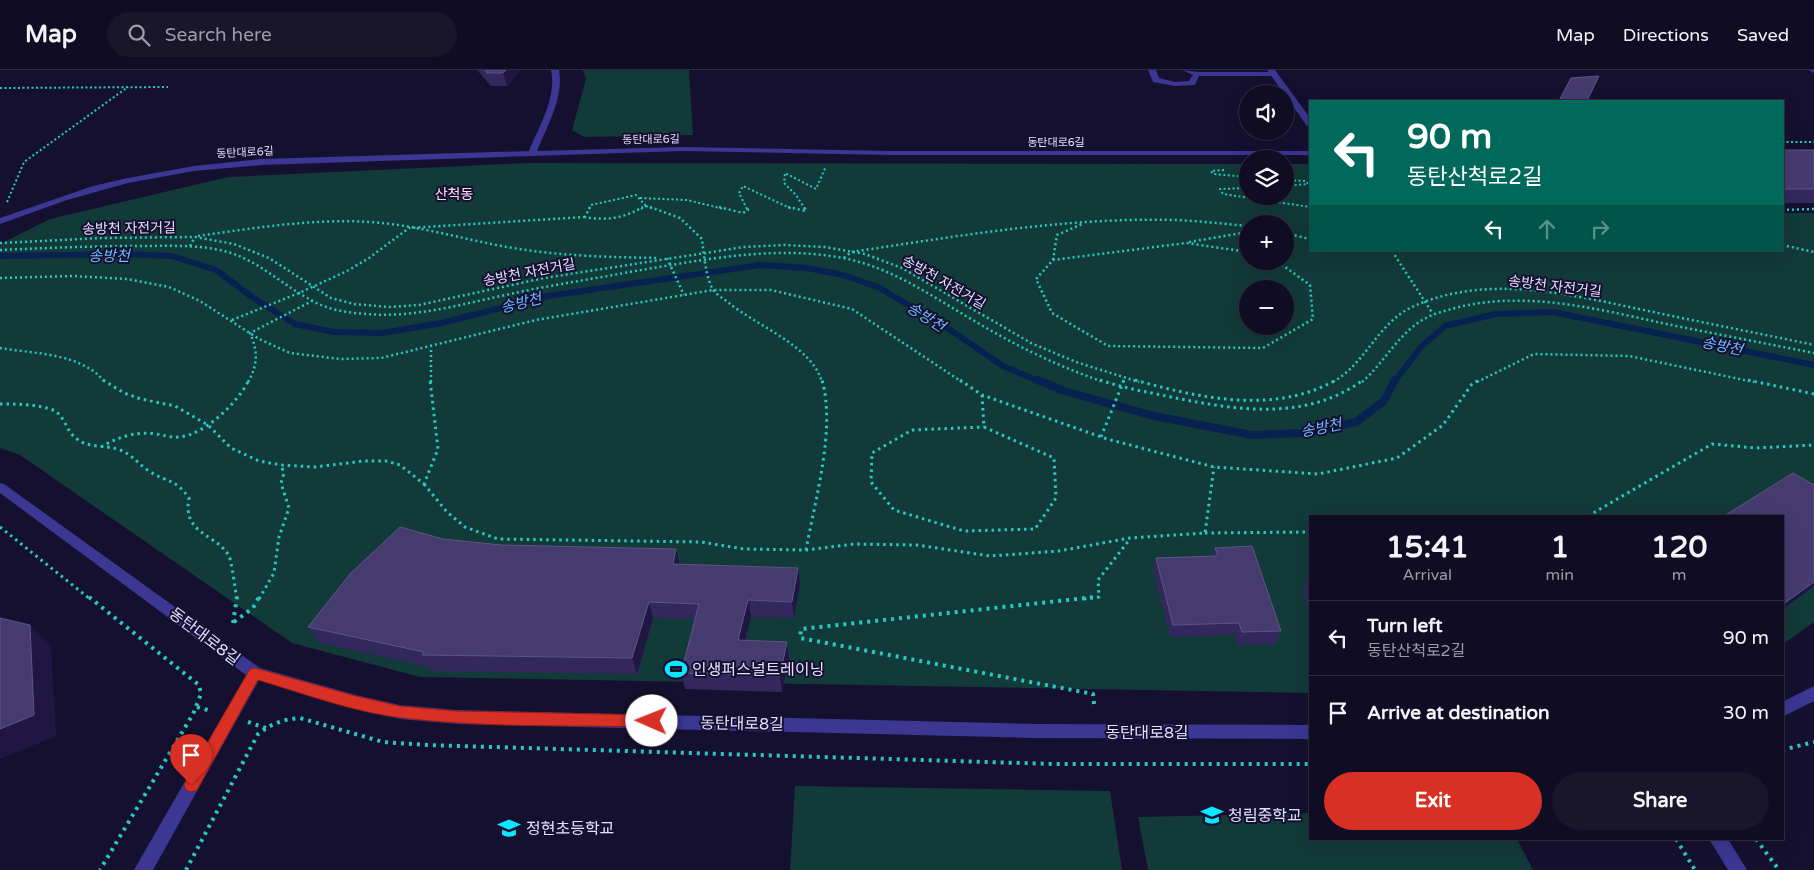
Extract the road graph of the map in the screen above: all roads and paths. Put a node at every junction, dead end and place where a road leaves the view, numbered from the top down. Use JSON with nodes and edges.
{"nodes":[{"id":1,"x":555,"y":70,"type":"edge"},
{"id":2,"x":1152,"y":70,"type":"edge"},
{"id":3,"x":1186,"y":70,"type":"edge"},
{"id":4,"x":1272,"y":72,"type":"edge"},
{"id":5,"x":1197,"y":74,"type":"junction"},
{"id":6,"x":128,"y":87,"type":"junction"},
{"id":7,"x":168,"y":87,"type":"dead end"},
{"id":8,"x":0,"y":88,"type":"edge"},
{"id":9,"x":1309,"y":123,"type":"edge"},
{"id":10,"x":1784,"y":142,"type":"edge"},
{"id":11,"x":1814,"y":142,"type":"edge"},
{"id":12,"x":532,"y":153,"type":"junction"},
{"id":13,"x":1309,"y":153,"type":"edge"},
{"id":14,"x":827,"y":166,"type":"dead end"},
{"id":15,"x":1229,"y":170,"type":"dead end"},
{"id":16,"x":1239,"y":176,"type":"edge"},
{"id":17,"x":1294,"y":180,"type":"edge"},
{"id":18,"x":1294,"y":185,"type":"edge"},
{"id":19,"x":1239,"y":188,"type":"edge"},
{"id":20,"x":1239,"y":196,"type":"edge"},
{"id":21,"x":640,"y":198,"type":"junction"},
{"id":22,"x":1294,"y":205,"type":"edge"},
{"id":23,"x":646,"y":206,"type":"junction"},
{"id":24,"x":1309,"y":207,"type":"edge"},
{"id":25,"x":1814,"y":209,"type":"edge"},
{"id":26,"x":4,"y":210,"type":"dead end"},
{"id":27,"x":1784,"y":210,"type":"edge"},
{"id":28,"x":585,"y":217,"type":"junction"},
{"id":29,"x":0,"y":221,"type":"edge"},
{"id":30,"x":1084,"y":223,"type":"junction"},
{"id":31,"x":1239,"y":225,"type":"edge"},
{"id":32,"x":409,"y":228,"type":"junction"},
{"id":33,"x":1239,"y":233,"type":"edge"},
{"id":34,"x":1294,"y":236,"type":"edge"},
{"id":35,"x":195,"y":237,"type":"junction"},
{"id":36,"x":1309,"y":240,"type":"edge"},
{"id":37,"x":0,"y":243,"type":"edge"},
{"id":38,"x":1186,"y":243,"type":"junction"},
{"id":39,"x":1784,"y":245,"type":"edge"},
{"id":40,"x":190,"y":246,"type":"junction"},
{"id":41,"x":0,"y":250,"type":"edge"},
{"id":42,"x":1239,"y":251,"type":"edge"},
{"id":43,"x":851,"y":252,"type":"junction"},
{"id":44,"x":1393,"y":252,"type":"edge"},
{"id":45,"x":1814,"y":252,"type":"edge"},
{"id":46,"x":703,"y":253,"type":"junction"},
{"id":47,"x":668,"y":258,"type":"junction"},
{"id":48,"x":844,"y":258,"type":"junction"},
{"id":49,"x":704,"y":260,"type":"junction"},
{"id":50,"x":1053,"y":260,"type":"junction"},
{"id":51,"x":671,"y":265,"type":"junction"},
{"id":52,"x":1289,"y":270,"type":"edge"},
{"id":53,"x":0,"y":278,"type":"edge"},
{"id":54,"x":314,"y":286,"type":"junction"},
{"id":55,"x":713,"y":290,"type":"junction"},
{"id":56,"x":298,"y":292,"type":"junction"},
{"id":57,"x":684,"y":295,"type":"junction"},
{"id":58,"x":312,"y":301,"type":"junction"},
{"id":59,"x":1426,"y":302,"type":"junction"},
{"id":60,"x":1433,"y":314,"type":"junction"},
{"id":61,"x":232,"y":320,"type":"junction"},
{"id":62,"x":250,"y":333,"type":"junction"},
{"id":63,"x":1814,"y":345,"type":"edge"},
{"id":64,"x":431,"y":347,"type":"junction"},
{"id":65,"x":0,"y":348,"type":"edge"},
{"id":66,"x":1814,"y":354,"type":"edge"},
{"id":67,"x":1125,"y":378,"type":"junction"},
{"id":68,"x":1122,"y":387,"type":"junction"},
{"id":69,"x":1814,"y":394,"type":"edge"},
{"id":70,"x":982,"y":396,"type":"junction"},
{"id":71,"x":0,"y":404,"type":"edge"},
{"id":72,"x":208,"y":425,"type":"junction"},
{"id":73,"x":984,"y":427,"type":"junction"},
{"id":74,"x":1101,"y":437,"type":"junction"},
{"id":75,"x":1814,"y":445,"type":"edge"},
{"id":76,"x":101,"y":448,"type":"junction"},
{"id":77,"x":282,"y":465,"type":"junction"},
{"id":78,"x":1214,"y":467,"type":"junction"},
{"id":79,"x":424,"y":484,"type":"junction"},
{"id":80,"x":0,"y":487,"type":"edge"},
{"id":81,"x":1590,"y":515,"type":"edge"},
{"id":82,"x":0,"y":527,"type":"edge"},
{"id":83,"x":1309,"y":532,"type":"edge"},
{"id":84,"x":1205,"y":533,"type":"junction"},
{"id":85,"x":1130,"y":538,"type":"junction"},
{"id":86,"x":806,"y":550,"type":"junction"},
{"id":87,"x":255,"y":673,"type":"junction"},
{"id":88,"x":1814,"y":693,"type":"edge"},
{"id":89,"x":1094,"y":704,"type":"dead end"},
{"id":90,"x":1784,"y":709,"type":"edge"},
{"id":91,"x":1309,"y":732,"type":"edge"},
{"id":92,"x":1814,"y":742,"type":"edge"},
{"id":93,"x":1784,"y":750,"type":"edge"},
{"id":94,"x":1309,"y":764,"type":"edge"},
{"id":95,"x":1677,"y":840,"type":"edge"},
{"id":96,"x":1719,"y":840,"type":"edge"},
{"id":97,"x":1757,"y":840,"type":"edge"},
{"id":98,"x":100,"y":870,"type":"edge"},
{"id":99,"x":143,"y":870,"type":"edge"},
{"id":100,"x":186,"y":870,"type":"edge"},
{"id":101,"x":1695,"y":870,"type":"edge"},
{"id":102,"x":1738,"y":870,"type":"edge"},
{"id":103,"x":1780,"y":870,"type":"edge"}],
"edges":[{"from":1,"to":12,"type":"street"},
{"from":2,"to":5,"type":"street"},
{"from":3,"to":5,"type":"street"},
{"from":4,"to":5,"type":"street"},
{"from":4,"to":9,"type":"street"},
{"from":6,"to":7,"type":"path"},
{"from":6,"to":8,"type":"path"},
{"from":6,"to":26,"type":"path"},
{"from":10,"to":11,"type":"path"},
{"from":12,"to":13,"type":"street","name":"동탄대로6길"},
{"from":12,"to":29,"type":"street","name":"동탄대로6길"},
{"from":14,"to":21,"type":"path"},
{"from":15,"to":16,"type":"path"},
{"from":17,"to":18,"type":"path"},
{"from":19,"to":20,"type":"path"},
{"from":21,"to":23,"type":"path"},
{"from":21,"to":28,"type":"path"},
{"from":22,"to":24,"type":"path"},
{"from":23,"to":28,"type":"path"},
{"from":23,"to":46,"type":"path"},
{"from":25,"to":27,"type":"path"},
{"from":28,"to":32,"type":"path"},
{"from":30,"to":31,"type":"path"},
{"from":30,"to":43,"type":"path"},
{"from":30,"to":50,"type":"path"},
{"from":32,"to":35,"type":"path"},
{"from":32,"to":47,"type":"path"},
{"from":32,"to":54,"type":"path"},
{"from":33,"to":38,"type":"path"},
{"from":34,"to":36,"type":"path"},
{"from":35,"to":37,"type":"path","name":"송방천 자전거길"},
{"from":35,"to":40,"type":"path"},
{"from":35,"to":54,"type":"path","name":"송방천 자전거길"},
{"from":38,"to":42,"type":"path"},
{"from":38,"to":50,"type":"path"},
{"from":39,"to":45,"type":"path"},
{"from":40,"to":41,"type":"path"},
{"from":40,"to":56,"type":"path"},
{"from":43,"to":46,"type":"path","name":"송방천 자전거길"},
{"from":43,"to":48,"type":"path"},
{"from":43,"to":67,"type":"path","name":"송방천 자전거길"},
{"from":44,"to":59,"type":"path"},
{"from":46,"to":47,"type":"path","name":"송방천 자전거길"},
{"from":46,"to":49,"type":"path"},
{"from":47,"to":51,"type":"path"},
{"from":47,"to":54,"type":"path","name":"송방천 자전거길"},
{"from":48,"to":49,"type":"path"},
{"from":48,"to":68,"type":"path"},
{"from":49,"to":51,"type":"path"},
{"from":49,"to":55,"type":"path"},
{"from":50,"to":52,"type":"path"},
{"from":51,"to":57,"type":"path"},
{"from":51,"to":58,"type":"path"},
{"from":53,"to":61,"type":"path"},
{"from":54,"to":56,"type":"path"},
{"from":55,"to":57,"type":"path"},
{"from":55,"to":70,"type":"path"},
{"from":55,"to":86,"type":"path"},
{"from":56,"to":58,"type":"path"},
{"from":56,"to":61,"type":"path"},
{"from":57,"to":64,"type":"path"},
{"from":58,"to":62,"type":"path"},
{"from":59,"to":60,"type":"path"},
{"from":59,"to":63,"type":"path","name":"송방천 자전거길"},
{"from":59,"to":67,"type":"path","name":"송방천 자전거길"},
{"from":60,"to":66,"type":"path"},
{"from":60,"to":68,"type":"path"},
{"from":61,"to":62,"type":"path"},
{"from":62,"to":64,"type":"path"},
{"from":62,"to":72,"type":"path"},
{"from":64,"to":79,"type":"path"},
{"from":65,"to":72,"type":"path"},
{"from":67,"to":68,"type":"path"},
{"from":68,"to":74,"type":"path"},
{"from":69,"to":78,"type":"path"},
{"from":70,"to":73,"type":"path"},
{"from":70,"to":74,"type":"path"},
{"from":71,"to":76,"type":"path"},
{"from":72,"to":76,"type":"path"},
{"from":72,"to":77,"type":"path"},
{"from":73,"to":73,"type":"path"},
{"from":74,"to":78,"type":"path"},
{"from":75,"to":81,"type":"path"},
{"from":76,"to":77,"type":"path"},
{"from":77,"to":79,"type":"path"},
{"from":78,"to":84,"type":"path"},
{"from":79,"to":86,"type":"path"},
{"from":80,"to":87,"type":"street","name":"동탄대로8길"},
{"from":82,"to":98,"type":"path"},
{"from":83,"to":84,"type":"path"},
{"from":84,"to":85,"type":"path"},
{"from":85,"to":86,"type":"path"},
{"from":85,"to":89,"type":"path"},
{"from":87,"to":91,"type":"street","name":"동탄대로8길"},
{"from":87,"to":99,"type":"street"},
{"from":88,"to":90,"type":"street"},
{"from":92,"to":93,"type":"path"},
{"from":94,"to":100,"type":"path"},
{"from":95,"to":101,"type":"path"},
{"from":96,"to":102,"type":"street"},
{"from":97,"to":103,"type":"path"}]}
